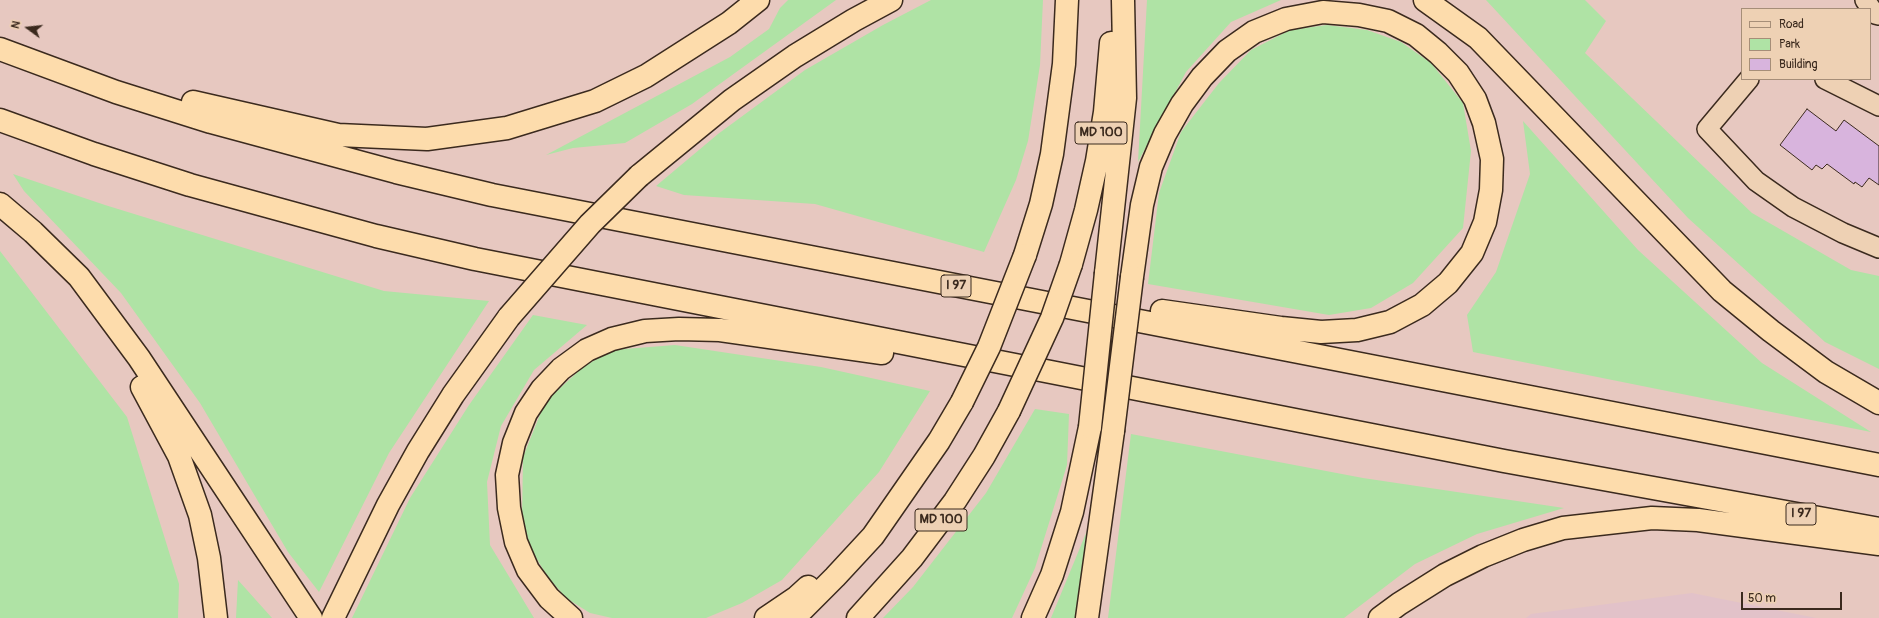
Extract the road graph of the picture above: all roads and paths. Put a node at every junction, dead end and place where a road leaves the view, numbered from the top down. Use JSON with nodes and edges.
{"nodes":[{"id":1,"x":758,"y":0,"type":"edge"},
{"id":2,"x":891,"y":0,"type":"edge"},
{"id":3,"x":1067,"y":0,"type":"edge"},
{"id":4,"x":1113,"y":0,"type":"edge"},
{"id":5,"x":1123,"y":0,"type":"edge"},
{"id":6,"x":1425,"y":0,"type":"edge"},
{"id":7,"x":1447,"y":0,"type":"edge"},
{"id":8,"x":1871,"y":8,"type":"edge"},
{"id":9,"x":1879,"y":15,"type":"edge"},
{"id":10,"x":0,"y":49,"type":"edge"},
{"id":11,"x":43,"y":66,"type":"junction"},
{"id":12,"x":1748,"y":80,"type":"edge"},
{"id":13,"x":1827,"y":80,"type":"edge"},
{"id":14,"x":1530,"y":92,"type":"junction"},
{"id":15,"x":1879,"y":106,"type":"edge"},
{"id":16,"x":0,"y":120,"type":"edge"},
{"id":17,"x":0,"y":204,"type":"edge"},
{"id":18,"x":1879,"y":248,"type":"edge"},
{"id":19,"x":879,"y":271,"type":"junction"},
{"id":20,"x":79,"y":277,"type":"junction"},
{"id":21,"x":1879,"y":403,"type":"edge"},
{"id":22,"x":1244,"y":409,"type":"junction"},
{"id":23,"x":1879,"y":465,"type":"edge"},
{"id":24,"x":914,"y":479,"type":"junction"},
{"id":25,"x":1879,"y":528,"type":"edge"},
{"id":26,"x":1879,"y":544,"type":"edge"},
{"id":27,"x":216,"y":618,"type":"edge"},
{"id":28,"x":311,"y":618,"type":"edge"},
{"id":29,"x":334,"y":618,"type":"edge"},
{"id":30,"x":571,"y":618,"type":"edge"},
{"id":31,"x":766,"y":618,"type":"edge"},
{"id":32,"x":794,"y":618,"type":"edge"},
{"id":33,"x":858,"y":618,"type":"edge"},
{"id":34,"x":1033,"y":618,"type":"edge"},
{"id":35,"x":1087,"y":618,"type":"edge"},
{"id":36,"x":1380,"y":618,"type":"edge"}],
"edges":[{"from":1,"to":11,"type":"highway"},
{"from":2,"to":29,"type":"highway","bridge":true},
{"from":3,"to":24,"type":"highway","number":"MD 100","bridge":true},
{"from":4,"to":33,"type":"highway","number":"MD 100","bridge":true},
{"from":5,"to":34,"type":"highway","bridge":true},
{"from":6,"to":14,"type":"highway"},
{"from":7,"to":14,"type":"highway"},
{"from":8,"to":9,"type":"street"},
{"from":10,"to":11,"type":"highway","number":"I 97"},
{"from":11,"to":19,"type":"highway","number":"I 97"},
{"from":12,"to":18,"type":"street"},
{"from":13,"to":15,"type":"street"},
{"from":14,"to":21,"type":"highway"},
{"from":16,"to":22,"type":"highway","number":"I 97"},
{"from":17,"to":20,"type":"highway"},
{"from":19,"to":23,"type":"highway","number":"I 97"},
{"from":19,"to":35,"type":"highway","bridge":true},
{"from":20,"to":27,"type":"highway"},
{"from":20,"to":28,"type":"highway"},
{"from":22,"to":25,"type":"highway","number":"I 97"},
{"from":22,"to":30,"type":"highway"},
{"from":24,"to":31,"type":"highway"},
{"from":24,"to":32,"type":"highway","number":"MD 100"},
{"from":26,"to":36,"type":"highway"}]}
